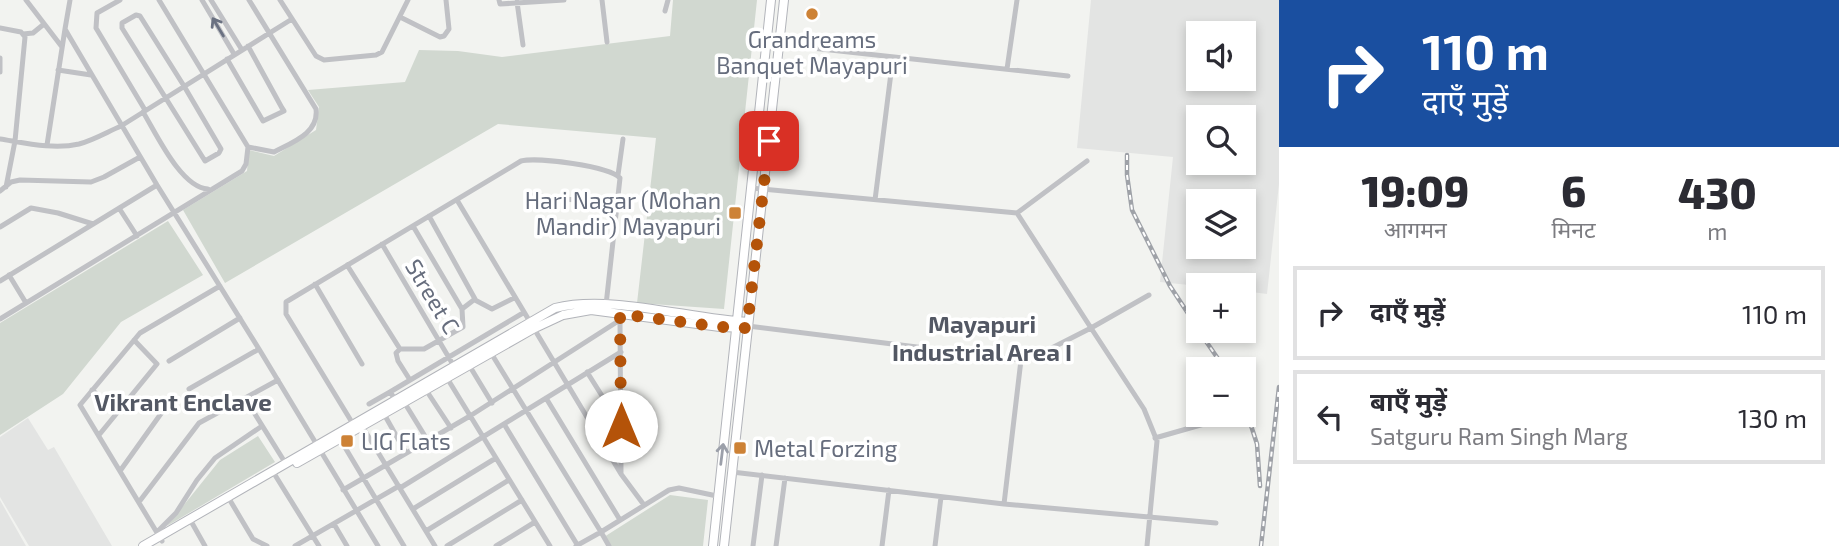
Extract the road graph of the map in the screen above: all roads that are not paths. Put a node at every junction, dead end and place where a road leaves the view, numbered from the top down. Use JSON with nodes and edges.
{"nodes":[{"id":1,"x":26,"y":0,"type":"edge"},
{"id":2,"x":70,"y":0,"type":"edge"},
{"id":3,"x":120,"y":0,"type":"edge"},
{"id":4,"x":159,"y":0,"type":"edge"},
{"id":5,"x":202,"y":0,"type":"edge"},
{"id":6,"x":211,"y":0,"type":"edge"},
{"id":7,"x":249,"y":0,"type":"edge"},
{"id":8,"x":280,"y":0,"type":"edge"},
{"id":9,"x":408,"y":0,"type":"edge"},
{"id":10,"x":446,"y":0,"type":"edge"},
{"id":11,"x":499,"y":0,"type":"edge"},
{"id":12,"x":564,"y":0,"type":"edge"},
{"id":13,"x":602,"y":0,"type":"edge"},
{"id":14,"x":668,"y":0,"type":"edge"},
{"id":15,"x":771,"y":0,"type":"edge"},
{"id":16,"x":784,"y":0,"type":"edge"},
{"id":17,"x":1017,"y":0,"type":"edge"},
{"id":18,"x":517,"y":2,"type":"junction"},
{"id":19,"x":665,"y":11,"type":"dead end"},
{"id":20,"x":400,"y":17,"type":"junction"},
{"id":21,"x":292,"y":19,"type":"junction"},
{"id":22,"x":44,"y":24,"type":"junction"},
{"id":23,"x":0,"y":28,"type":"edge"},
{"id":24,"x":65,"y":29,"type":"junction"},
{"id":25,"x":269,"y":33,"type":"junction"},
{"id":26,"x":23,"y":34,"type":"junction"},
{"id":27,"x":607,"y":42,"type":"dead end"},
{"id":28,"x":766,"y":43,"type":"junction"},
{"id":29,"x":523,"y":45,"type":"dead end"},
{"id":30,"x":779,"y":45,"type":"junction"},
{"id":31,"x":248,"y":46,"type":"junction"},
{"id":32,"x":62,"y":47,"type":"junction"},
{"id":33,"x":242,"y":50,"type":"junction"},
{"id":34,"x":234,"y":54,"type":"junction"},
{"id":35,"x":893,"y":57,"type":"junction"},
{"id":36,"x":0,"y":58,"type":"edge"},
{"id":37,"x":227,"y":59,"type":"junction"},
{"id":38,"x":1007,"y":69,"type":"junction"},
{"id":39,"x":58,"y":70,"type":"junction"},
{"id":40,"x":0,"y":72,"type":"edge"},
{"id":41,"x":205,"y":73,"type":"junction"},
{"id":42,"x":91,"y":75,"type":"junction"},
{"id":43,"x":1068,"y":76,"type":"dead end"},
{"id":44,"x":184,"y":86,"type":"junction"},
{"id":45,"x":165,"y":98,"type":"junction"},
{"id":46,"x":144,"y":111,"type":"junction"},
{"id":47,"x":121,"y":125,"type":"junction"},
{"id":48,"x":0,"y":139,"type":"edge"},
{"id":49,"x":622,"y":139,"type":"dead end"},
{"id":50,"x":15,"y":141,"type":"junction"},
{"id":51,"x":47,"y":145,"type":"junction"},
{"id":52,"x":248,"y":147,"type":"junction"},
{"id":53,"x":140,"y":157,"type":"junction"},
{"id":54,"x":1087,"y":160,"type":"dead end"},
{"id":55,"x":618,"y":175,"type":"junction"},
{"id":56,"x":157,"y":185,"type":"junction"},
{"id":57,"x":751,"y":188,"type":"junction"},
{"id":58,"x":3,"y":189,"type":"edge"},
{"id":59,"x":210,"y":189,"type":"junction"},
{"id":60,"x":764,"y":189,"type":"junction"},
{"id":61,"x":531,"y":195,"type":"dead end"},
{"id":62,"x":457,"y":200,"type":"junction"},
{"id":63,"x":875,"y":200,"type":"junction"},
{"id":64,"x":617,"y":206,"type":"junction"},
{"id":65,"x":627,"y":206,"type":"dead end"},
{"id":66,"x":119,"y":208,"type":"junction"},
{"id":67,"x":174,"y":213,"type":"junction"},
{"id":68,"x":1017,"y":213,"type":"junction"},
{"id":69,"x":429,"y":216,"type":"junction"},
{"id":70,"x":93,"y":224,"type":"junction"},
{"id":71,"x":413,"y":226,"type":"junction"},
{"id":72,"x":0,"y":227,"type":"edge"},
{"id":73,"x":137,"y":236,"type":"junction"},
{"id":74,"x":382,"y":244,"type":"junction"},
{"id":75,"x":347,"y":265,"type":"junction"},
{"id":76,"x":9,"y":275,"type":"junction"},
{"id":77,"x":0,"y":281,"type":"edge"},
{"id":78,"x":316,"y":284,"type":"junction"},
{"id":79,"x":220,"y":286,"type":"junction"},
{"id":80,"x":1149,"y":295,"type":"dead end"},
{"id":81,"x":514,"y":298,"type":"junction"},
{"id":82,"x":475,"y":300,"type":"junction"},
{"id":83,"x":26,"y":303,"type":"junction"},
{"id":84,"x":606,"y":305,"type":"junction"},
{"id":85,"x":463,"y":309,"type":"junction"},
{"id":86,"x":620,"y":317,"type":"junction"},
{"id":87,"x":240,"y":318,"type":"junction"},
{"id":88,"x":0,"y":319,"type":"edge"},
{"id":89,"x":528,"y":321,"type":"junction"},
{"id":90,"x":737,"y":324,"type":"junction"},
{"id":91,"x":748,"y":326,"type":"junction"},
{"id":92,"x":1091,"y":328,"type":"junction"},
{"id":93,"x":134,"y":340,"type":"junction"},
{"id":94,"x":439,"y":341,"type":"junction"},
{"id":95,"x":259,"y":349,"type":"junction"},
{"id":96,"x":400,"y":349,"type":"junction"},
{"id":97,"x":621,"y":352,"type":"junction"},
{"id":98,"x":491,"y":353,"type":"junction"},
{"id":99,"x":1021,"y":360,"type":"junction"},
{"id":100,"x":169,"y":361,"type":"dead end"},
{"id":101,"x":554,"y":363,"type":"junction"},
{"id":102,"x":362,"y":364,"type":"dead end"},
{"id":103,"x":453,"y":365,"type":"junction"},
{"id":104,"x":469,"y":365,"type":"junction"},
{"id":105,"x":587,"y":373,"type":"junction"},
{"id":106,"x":447,"y":378,"type":"junction"},
{"id":107,"x":278,"y":380,"type":"junction"},
{"id":108,"x":410,"y":380,"type":"junction"},
{"id":109,"x":568,"y":385,"type":"junction"},
{"id":110,"x":189,"y":388,"type":"dead end"},
{"id":111,"x":92,"y":390,"type":"junction"},
{"id":112,"x":426,"y":390,"type":"junction"},
{"id":113,"x":513,"y":390,"type":"junction"},
{"id":114,"x":245,"y":398,"type":"junction"},
{"id":115,"x":397,"y":398,"type":"junction"},
{"id":116,"x":546,"y":398,"type":"junction"},
{"id":117,"x":170,"y":401,"type":"dead end"},
{"id":118,"x":492,"y":403,"type":"junction"},
{"id":119,"x":369,"y":404,"type":"dead end"},
{"id":120,"x":526,"y":410,"type":"junction"},
{"id":121,"x":117,"y":412,"type":"junction"},
{"id":122,"x":384,"y":414,"type":"junction"},
{"id":123,"x":470,"y":416,"type":"junction"},
{"id":124,"x":504,"y":424,"type":"junction"},
{"id":125,"x":358,"y":425,"type":"junction"},
{"id":126,"x":262,"y":426,"type":"junction"},
{"id":127,"x":621,"y":426,"type":"junction"},
{"id":128,"x":1194,"y":427,"type":"edge"},
{"id":129,"x":451,"y":428,"type":"junction"},
{"id":130,"x":99,"y":435,"type":"junction"},
{"id":131,"x":483,"y":437,"type":"junction"},
{"id":132,"x":1156,"y":438,"type":"junction"},
{"id":133,"x":340,"y":439,"type":"junction"},
{"id":134,"x":428,"y":441,"type":"junction"},
{"id":135,"x":318,"y":448,"type":"junction"},
{"id":136,"x":406,"y":453,"type":"junction"},
{"id":137,"x":496,"y":458,"type":"junction"},
{"id":138,"x":286,"y":464,"type":"junction"},
{"id":139,"x":386,"y":465,"type":"junction"},
{"id":140,"x":120,"y":471,"type":"junction"},
{"id":141,"x":732,"y":472,"type":"junction"},
{"id":142,"x":621,"y":474,"type":"junction"},
{"id":143,"x":275,"y":475,"type":"junction"},
{"id":144,"x":762,"y":475,"type":"junction"},
{"id":145,"x":363,"y":478,"type":"junction"},
{"id":146,"x":785,"y":478,"type":"junction"},
{"id":147,"x":509,"y":480,"type":"junction"},
{"id":148,"x":400,"y":487,"type":"junction"},
{"id":149,"x":344,"y":490,"type":"junction"},
{"id":150,"x":889,"y":490,"type":"junction"},
{"id":151,"x":717,"y":496,"type":"junction"},
{"id":152,"x":941,"y":497,"type":"junction"},
{"id":153,"x":229,"y":499,"type":"junction"},
{"id":154,"x":376,"y":500,"type":"junction"},
{"id":155,"x":522,"y":500,"type":"junction"},
{"id":156,"x":139,"y":502,"type":"junction"},
{"id":157,"x":1004,"y":504,"type":"junction"},
{"id":158,"x":644,"y":505,"type":"junction"},
{"id":159,"x":412,"y":509,"type":"junction"},
{"id":160,"x":357,"y":511,"type":"junction"},
{"id":161,"x":1151,"y":518,"type":"junction"},
{"id":162,"x":620,"y":520,"type":"junction"},
{"id":163,"x":535,"y":522,"type":"junction"},
{"id":164,"x":192,"y":523,"type":"junction"},
{"id":165,"x":1216,"y":523,"type":"dead end"},
{"id":166,"x":334,"y":524,"type":"junction"},
{"id":167,"x":426,"y":531,"type":"junction"},
{"id":168,"x":601,"y":532,"type":"junction"},
{"id":169,"x":159,"y":536,"type":"junction"},
{"id":170,"x":313,"y":536,"type":"junction"},
{"id":171,"x":547,"y":545,"type":"edge"},
{"id":172,"x":143,"y":546,"type":"edge"},
{"id":173,"x":153,"y":546,"type":"edge"},
{"id":174,"x":205,"y":546,"type":"edge"},
{"id":175,"x":267,"y":546,"type":"edge"},
{"id":176,"x":295,"y":546,"type":"edge"},
{"id":177,"x":319,"y":546,"type":"edge"},
{"id":178,"x":347,"y":546,"type":"edge"},
{"id":179,"x":378,"y":546,"type":"edge"},
{"id":180,"x":404,"y":546,"type":"edge"},
{"id":181,"x":435,"y":546,"type":"edge"},
{"id":182,"x":447,"y":546,"type":"edge"},
{"id":183,"x":496,"y":546,"type":"edge"},
{"id":184,"x":577,"y":546,"type":"edge"},
{"id":185,"x":609,"y":546,"type":"edge"},
{"id":186,"x":713,"y":546,"type":"edge"},
{"id":187,"x":724,"y":546,"type":"edge"},
{"id":188,"x":753,"y":546,"type":"edge"},
{"id":189,"x":776,"y":546,"type":"edge"},
{"id":190,"x":882,"y":546,"type":"edge"},
{"id":191,"x":935,"y":546,"type":"edge"},
{"id":192,"x":1147,"y":546,"type":"edge"}],
"edges":[{"from":1,"to":22,"type":"street"},
{"from":2,"to":24,"type":"street"},
{"from":3,"to":46,"type":"street"},
{"from":4,"to":41,"type":"street"},
{"from":34,"to":5,"type":"street","one_way":true},
{"from":6,"to":33,"type":"street"},
{"from":7,"to":25,"type":"street"},
{"from":8,"to":21,"type":"street"},
{"from":9,"to":20,"type":"street"},
{"from":10,"to":20,"type":"street"},
{"from":11,"to":18,"type":"street"},
{"from":12,"to":18,"type":"street"},
{"from":13,"to":27,"type":"street"},
{"from":14,"to":19,"type":"street"},
{"from":15,"to":28,"type":"street"},
{"from":16,"to":30,"type":"street"},
{"from":17,"to":38,"type":"street"},
{"from":18,"to":29,"type":"street"},
{"from":20,"to":21,"type":"street"},
{"from":21,"to":25,"type":"street"},
{"from":22,"to":26,"type":"street"},
{"from":22,"to":32,"type":"street"},
{"from":23,"to":26,"type":"street"},
{"from":24,"to":32,"type":"street"},
{"from":24,"to":42,"type":"street"},
{"from":25,"to":31,"type":"street"},
{"from":25,"to":52,"type":"street"},
{"from":26,"to":50,"type":"street"},
{"from":28,"to":30,"type":"street"},
{"from":28,"to":57,"type":"street"},
{"from":30,"to":35,"type":"street"},
{"from":30,"to":60,"type":"street"},
{"from":31,"to":33,"type":"street"},
{"from":31,"to":37,"type":"street"},
{"from":32,"to":39,"type":"street"},
{"from":33,"to":34,"type":"street"},
{"from":34,"to":37,"type":"street"},
{"from":35,"to":38,"type":"street"},
{"from":35,"to":63,"type":"street"},
{"from":36,"to":40,"type":"street"},
{"from":37,"to":41,"type":"street"},
{"from":38,"to":43,"type":"street"},
{"from":39,"to":42,"type":"street"},
{"from":39,"to":51,"type":"street"},
{"from":41,"to":44,"type":"street"},
{"from":41,"to":52,"type":"street"},
{"from":42,"to":47,"type":"street"},
{"from":44,"to":45,"type":"street"},
{"from":44,"to":45,"type":"street"},
{"from":44,"to":45,"type":"street"},
{"from":45,"to":46,"type":"street"},
{"from":46,"to":47,"type":"street"},
{"from":46,"to":59,"type":"street"},
{"from":47,"to":51,"type":"street"},
{"from":47,"to":53,"type":"street"},
{"from":48,"to":50,"type":"street"},
{"from":49,"to":55,"type":"street"},
{"from":50,"to":51,"type":"street"},
{"from":50,"to":58,"type":"street"},
{"from":52,"to":59,"type":"street"},
{"from":53,"to":56,"type":"street"},
{"from":53,"to":58,"type":"street"},
{"from":54,"to":68,"type":"street"},
{"from":55,"to":62,"type":"street"},
{"from":55,"to":64,"type":"street"},
{"from":56,"to":66,"type":"street"},
{"from":56,"to":67,"type":"street"},
{"from":57,"to":60,"type":"street"},
{"from":57,"to":90,"type":"street"},
{"from":59,"to":67,"type":"street"},
{"from":60,"to":63,"type":"street"},
{"from":60,"to":91,"type":"street"},
{"from":61,"to":64,"type":"street"},
{"from":62,"to":69,"type":"street"},
{"from":62,"to":81,"type":"street"},
{"from":63,"to":68,"type":"street"},
{"from":64,"to":65,"type":"street"},
{"from":64,"to":84,"type":"street"},
{"from":66,"to":70,"type":"street"},
{"from":66,"to":73,"type":"street"},
{"from":67,"to":73,"type":"street"},
{"from":67,"to":79,"type":"street"},
{"from":68,"to":92,"type":"street"},
{"from":69,"to":71,"type":"street"},
{"from":69,"to":82,"type":"street"},
{"from":70,"to":72,"type":"street"},
{"from":70,"to":76,"type":"street"},
{"from":71,"to":74,"type":"street"},
{"from":71,"to":85,"type":"street"},
{"from":73,"to":83,"type":"street"},
{"from":74,"to":75,"type":"street"},
{"from":74,"to":94,"type":"street","name":"Street C"},
{"from":75,"to":78,"type":"street"},
{"from":75,"to":96,"type":"street"},
{"from":76,"to":77,"type":"street"},
{"from":76,"to":83,"type":"street"},
{"from":78,"to":102,"type":"street"},
{"from":78,"to":125,"type":"street"},
{"from":79,"to":87,"type":"street"},
{"from":79,"to":93,"type":"street"},
{"from":80,"to":92,"type":"street"},
{"from":81,"to":82,"type":"street"},
{"from":81,"to":89,"type":"street"},
{"from":82,"to":85,"type":"street"},
{"from":83,"to":88,"type":"street"},
{"from":84,"to":89,"type":"street"},
{"from":84,"to":90,"type":"street"},
{"from":85,"to":94,"type":"street"},
{"from":86,"to":89,"type":"street"},
{"from":86,"to":90,"type":"street"},
{"from":86,"to":97,"type":"street"},
{"from":86,"to":101,"type":"street"},
{"from":87,"to":95,"type":"street"},
{"from":87,"to":100,"type":"street"},
{"from":89,"to":98,"type":"street"},
{"from":89,"to":101,"type":"street"},
{"from":89,"to":103,"type":"street"},
{"from":90,"to":91,"type":"street"},
{"from":151,"to":90,"type":"street","one_way":true},
{"from":91,"to":99,"type":"street"},
{"from":91,"to":141,"type":"street"},
{"from":92,"to":99,"type":"street"},
{"from":92,"to":132,"type":"street"},
{"from":93,"to":111,"type":"street"},
{"from":93,"to":121,"type":"street"},
{"from":94,"to":96,"type":"street"},
{"from":94,"to":103,"type":"street","name":"Street C"},
{"from":95,"to":107,"type":"street"},
{"from":95,"to":110,"type":"street"},
{"from":96,"to":108,"type":"street"},
{"from":97,"to":105,"type":"street"},
{"from":97,"to":127,"type":"street"},
{"from":98,"to":104,"type":"street"},
{"from":98,"to":113,"type":"street"},
{"from":99,"to":157,"type":"street"},
{"from":101,"to":109,"type":"street"},
{"from":101,"to":113,"type":"street"},
{"from":103,"to":104,"type":"street"},
{"from":103,"to":106,"type":"street"},
{"from":103,"to":108,"type":"street"},
{"from":103,"to":115,"type":"street"},
{"from":104,"to":118,"type":"street"},
{"from":105,"to":109,"type":"street"},
{"from":105,"to":127,"type":"street"},
{"from":106,"to":112,"type":"street"},
{"from":106,"to":123,"type":"street"},
{"from":107,"to":114,"type":"street"},
{"from":107,"to":135,"type":"street"},
{"from":108,"to":115,"type":"street"},
{"from":109,"to":116,"type":"street"},
{"from":109,"to":142,"type":"street"},
{"from":111,"to":121,"type":"street"},
{"from":111,"to":130,"type":"street"},
{"from":112,"to":115,"type":"street"},
{"from":112,"to":129,"type":"street"},
{"from":113,"to":118,"type":"street"},
{"from":113,"to":120,"type":"street"},
{"from":114,"to":126,"type":"street"},
{"from":114,"to":156,"type":"street"},
{"from":115,"to":119,"type":"street"},
{"from":115,"to":122,"type":"street"},
{"from":115,"to":125,"type":"street"},
{"from":115,"to":134,"type":"street"},
{"from":116,"to":120,"type":"street"},
{"from":116,"to":162,"type":"street"},
{"from":117,"to":140,"type":"street"},
{"from":118,"to":123,"type":"street"},
{"from":120,"to":124,"type":"street"},
{"from":120,"to":168,"type":"street"},
{"from":121,"to":130,"type":"street"},
{"from":122,"to":125,"type":"street"},
{"from":122,"to":136,"type":"street"},
{"from":123,"to":129,"type":"street"},
{"from":123,"to":131,"type":"street"},
{"from":124,"to":131,"type":"street"},
{"from":124,"to":184,"type":"street"},
{"from":125,"to":133,"type":"street"},
{"from":125,"to":135,"type":"street"},
{"from":125,"to":139,"type":"street"},
{"from":126,"to":138,"type":"street"},
{"from":126,"to":169,"type":"street"},
{"from":127,"to":142,"type":"street"},
{"from":128,"to":132,"type":"street"},
{"from":129,"to":134,"type":"street"},
{"from":130,"to":140,"type":"street"},
{"from":131,"to":137,"type":"street"},
{"from":131,"to":148,"type":"street"},
{"from":132,"to":161,"type":"street"},
{"from":133,"to":135,"type":"street"},
{"from":133,"to":145,"type":"street"},
{"from":134,"to":136,"type":"street"},
{"from":135,"to":138,"type":"street"},
{"from":135,"to":143,"type":"street"},
{"from":135,"to":149,"type":"street"},
{"from":136,"to":139,"type":"street"},
{"from":137,"to":147,"type":"street"},
{"from":137,"to":159,"type":"street"},
{"from":138,"to":153,"type":"street"},
{"from":139,"to":145,"type":"street"},
{"from":139,"to":148,"type":"street"},
{"from":140,"to":156,"type":"street"},
{"from":141,"to":144,"type":"street"},
{"from":141,"to":187,"type":"street"},
{"from":142,"to":158,"type":"street"},
{"from":143,"to":153,"type":"street"},
{"from":143,"to":170,"type":"street"},
{"from":144,"to":146,"type":"street"},
{"from":144,"to":188,"type":"street"},
{"from":145,"to":149,"type":"street"},
{"from":145,"to":154,"type":"street"},
{"from":146,"to":150,"type":"street"},
{"from":146,"to":189,"type":"street"},
{"from":147,"to":155,"type":"street"},
{"from":147,"to":167,"type":"street"},
{"from":148,"to":154,"type":"street"},
{"from":148,"to":159,"type":"street"},
{"from":149,"to":160,"type":"street"},
{"from":150,"to":152,"type":"street"},
{"from":150,"to":190,"type":"street"},
{"from":151,"to":158,"type":"street"},
{"from":151,"to":186,"type":"street"},
{"from":152,"to":157,"type":"street"},
{"from":152,"to":191,"type":"street"},
{"from":153,"to":164,"type":"street"},
{"from":153,"to":169,"type":"street"},
{"from":153,"to":175,"type":"street"},
{"from":154,"to":160,"type":"street"},
{"from":154,"to":180,"type":"street"},
{"from":155,"to":163,"type":"street"},
{"from":155,"to":182,"type":"street"},
{"from":156,"to":169,"type":"street"},
{"from":157,"to":161,"type":"street"},
{"from":158,"to":162,"type":"street"},
{"from":159,"to":167,"type":"street"},
{"from":160,"to":166,"type":"street"},
{"from":160,"to":179,"type":"street"},
{"from":161,"to":165,"type":"street"},
{"from":161,"to":192,"type":"street"},
{"from":162,"to":168,"type":"street"},
{"from":163,"to":171,"type":"street"},
{"from":163,"to":183,"type":"street"},
{"from":164,"to":169,"type":"street"},
{"from":164,"to":174,"type":"street"},
{"from":166,"to":170,"type":"street"},
{"from":166,"to":178,"type":"street"},
{"from":167,"to":181,"type":"street"},
{"from":168,"to":184,"type":"street"},
{"from":168,"to":185,"type":"street"},
{"from":169,"to":172,"type":"street"},
{"from":169,"to":173,"type":"street"},
{"from":170,"to":176,"type":"street"},
{"from":170,"to":177,"type":"street"}]}
